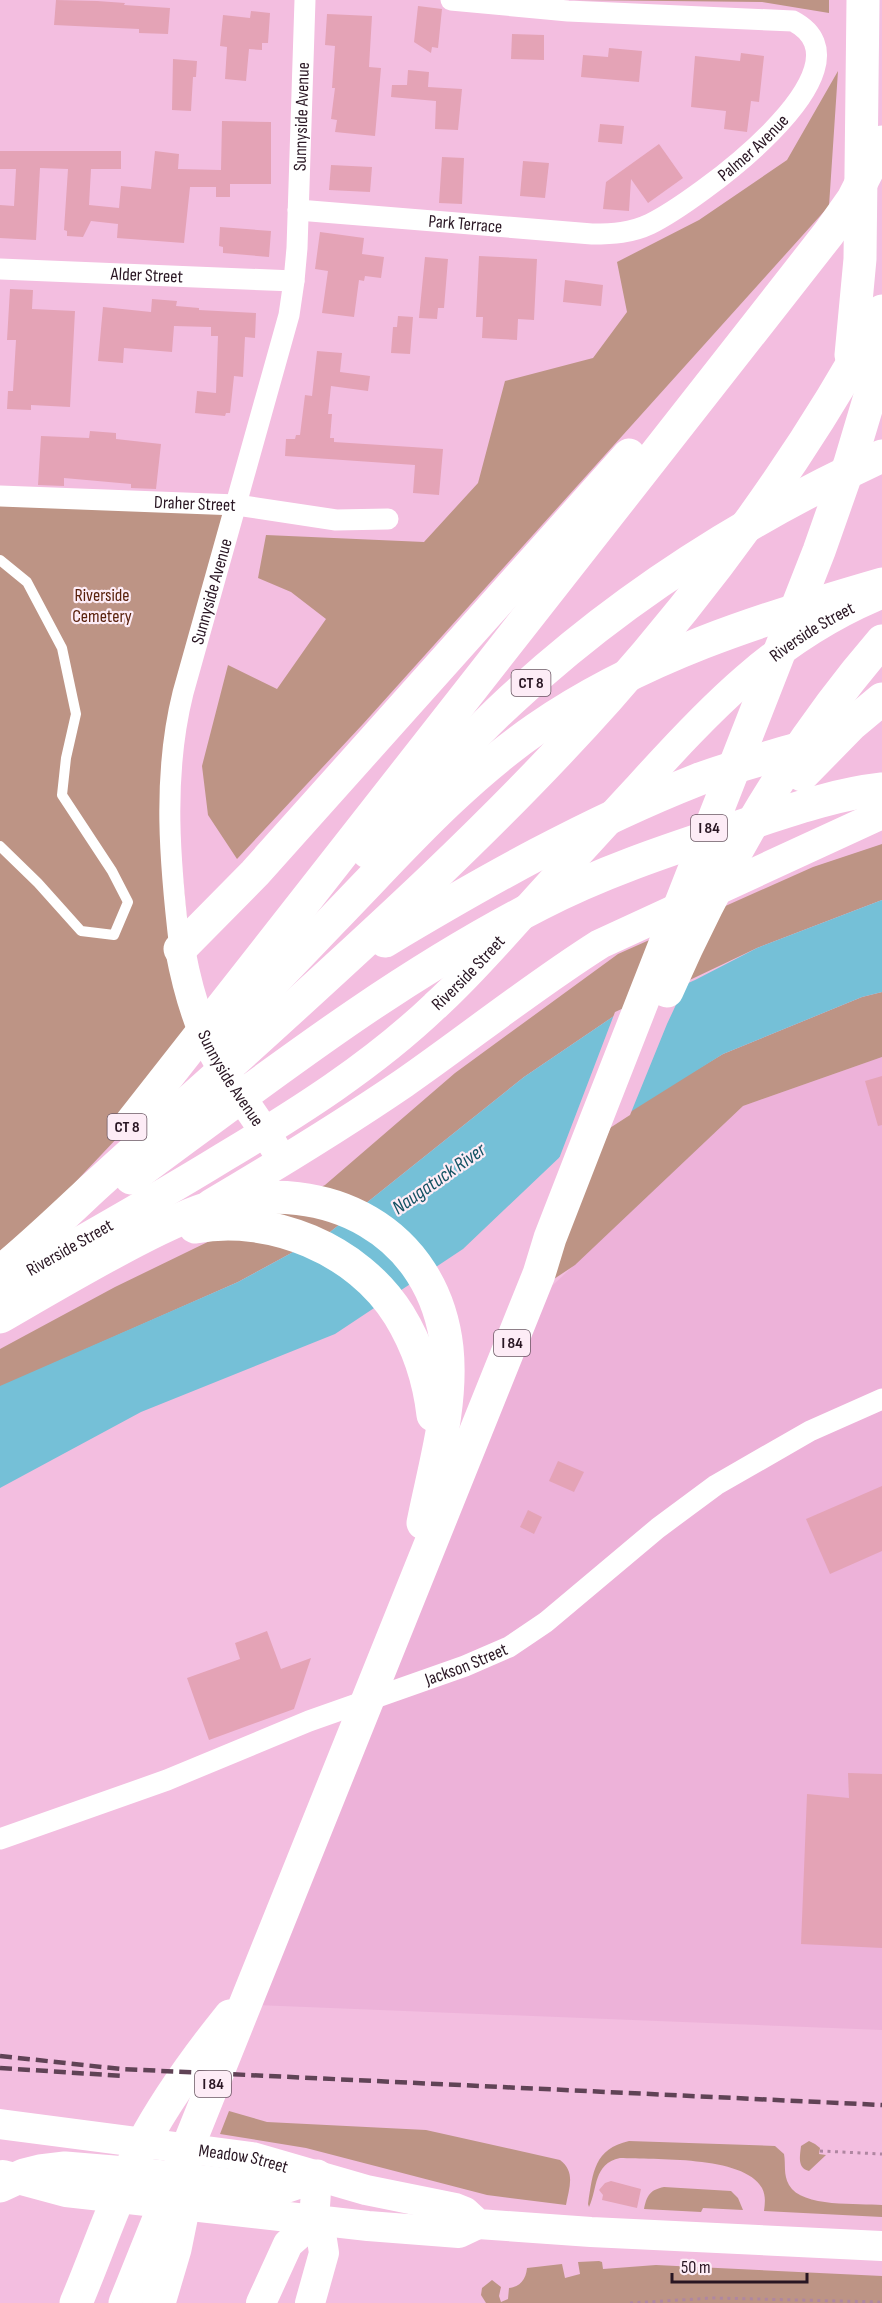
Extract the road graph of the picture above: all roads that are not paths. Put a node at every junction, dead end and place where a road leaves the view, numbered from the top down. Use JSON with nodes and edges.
{"nodes":[{"id":1,"x":305,"y":0,"type":"edge"},
{"id":2,"x":451,"y":0,"type":"edge"},
{"id":3,"x":863,"y":0,"type":"edge"},
{"id":4,"x":882,"y":142,"type":"edge"},
{"id":5,"x":298,"y":210,"type":"junction"},
{"id":6,"x":633,"y":231,"type":"joint"},
{"id":7,"x":829,"y":233,"type":"junction"},
{"id":8,"x":0,"y":268,"type":"edge"},
{"id":9,"x":294,"y":281,"type":"junction"},
{"id":10,"x":878,"y":334,"type":"edge"},
{"id":11,"x":882,"y":411,"type":"edge"},
{"id":12,"x":882,"y":456,"type":"edge"},
{"id":13,"x":0,"y":496,"type":"edge"},
{"id":14,"x":237,"y":505,"type":"junction"},
{"id":15,"x":388,"y":519,"type":"dead end"},
{"id":16,"x":0,"y":560,"type":"edge"},
{"id":17,"x":882,"y":584,"type":"edge"},
{"id":18,"x":882,"y":594,"type":"edge"},
{"id":19,"x":800,"y":602,"type":"junction"},
{"id":20,"x":882,"y":641,"type":"edge"},
{"id":21,"x":882,"y":699,"type":"edge"},
{"id":22,"x":882,"y":723,"type":"edge"},
{"id":23,"x":882,"y":789,"type":"edge"},
{"id":24,"x":882,"y":814,"type":"edge"},
{"id":25,"x":0,"y":846,"type":"edge"},
{"id":26,"x":180,"y":950,"type":"junction"},
{"id":27,"x":329,"y":975,"type":"junction"},
{"id":28,"x":245,"y":992,"type":"junction"},
{"id":29,"x":265,"y":1132,"type":"junction"},
{"id":30,"x":283,"y":1161,"type":"junction"},
{"id":31,"x":3,"y":1269,"type":"edge"},
{"id":32,"x":540,"y":1274,"type":"junction"},
{"id":33,"x":0,"y":1317,"type":"edge"},
{"id":34,"x":0,"y":1325,"type":"edge"},
{"id":35,"x":0,"y":1330,"type":"edge"},
{"id":36,"x":882,"y":1399,"type":"edge"},
{"id":37,"x":408,"y":1600,"type":"junction"},
{"id":38,"x":0,"y":1839,"type":"edge"},
{"id":39,"x":253,"y":1987,"type":"junction"},
{"id":40,"x":0,"y":2124,"type":"edge"},
{"id":41,"x":317,"y":2176,"type":"junction"},
{"id":42,"x":5,"y":2180,"type":"edge"},
{"id":43,"x":314,"y":2221,"type":"junction"},
{"id":44,"x":478,"y":2224,"type":"junction"},
{"id":45,"x":882,"y":2246,"type":"edge"},
{"id":46,"x":146,"y":2291,"type":"edge"},
{"id":47,"x":76,"y":2303,"type":"edge"},
{"id":48,"x":261,"y":2303,"type":"edge"},
{"id":49,"x":310,"y":2303,"type":"edge"}],
"edges":[{"from":1,"to":5,"type":"street","name":"Sunnyside Avenue"},
{"from":2,"to":6,"type":"street","name":"Palmer Avenue"},
{"from":3,"to":19,"type":"highway"},
{"from":4,"to":7,"type":"highway"},
{"from":5,"to":6,"type":"street","name":"Park Terrace"},
{"from":5,"to":9,"type":"street","name":"Sunnyside Avenue"},
{"from":7,"to":26,"type":"highway"},
{"from":7,"to":28,"type":"highway"},
{"from":8,"to":9,"type":"street","name":"Alder Street"},
{"from":9,"to":14,"type":"street","name":"Sunnyside Avenue"},
{"from":10,"to":19,"type":"highway","number":"I 84"},
{"from":10,"to":27,"type":"highway"},
{"from":11,"to":32,"type":"highway","number":"I 84"},
{"from":12,"to":28,"type":"highway","number":"CT 8"},
{"from":13,"to":14,"type":"street","name":"Draher Street"},
{"from":14,"to":15,"type":"street","name":"Draher Street"},
{"from":14,"to":26,"type":"street","name":"Sunnyside Avenue"},
{"from":16,"to":25,"type":"lane"},
{"from":17,"to":28,"type":"highway"},
{"from":18,"to":29,"type":"street","name":"Riverside Street"},
{"from":19,"to":32,"type":"highway","number":"I 84"},
{"from":20,"to":32,"type":"highway"},
{"from":21,"to":32,"type":"highway"},
{"from":22,"to":27,"type":"highway","number":"CT 8"},
{"from":23,"to":31,"type":"highway"},
{"from":24,"to":30,"type":"street","name":"Riverside Street"},
{"from":26,"to":29,"type":"street","name":"Sunnyside Avenue"},
{"from":27,"to":31,"type":"highway","number":"CT 8"},
{"from":28,"to":31,"type":"highway","number":"CT 8"},
{"from":29,"to":30,"type":"street","name":"Sunnyside Avenue"},
{"from":29,"to":31,"type":"street","name":"Riverside Street"},
{"from":30,"to":35,"type":"street","name":"Riverside Street"},
{"from":32,"to":37,"type":"highway","number":"I 84"},
{"from":33,"to":37,"type":"highway"},
{"from":34,"to":37,"type":"highway"},
{"from":36,"to":38,"type":"street","name":"Jackson Street"},
{"from":37,"to":39,"type":"highway","number":"I 84"},
{"from":37,"to":46,"type":"highway","number":"I 84"},
{"from":39,"to":46,"type":"highway","number":"I 84"},
{"from":39,"to":47,"type":"highway"},
{"from":40,"to":41,"type":"street","name":"Meadow Street"},
{"from":41,"to":42,"type":"highway"},
{"from":41,"to":43,"type":"street"},
{"from":41,"to":44,"type":"street","name":"Meadow Street"},
{"from":42,"to":43,"type":"street","name":"Meadow Street"},
{"from":43,"to":44,"type":"street","name":"Meadow Street"},
{"from":43,"to":48,"type":"street"},
{"from":43,"to":49,"type":"street"},
{"from":44,"to":45,"type":"street","name":"Meadow Street"}]}
